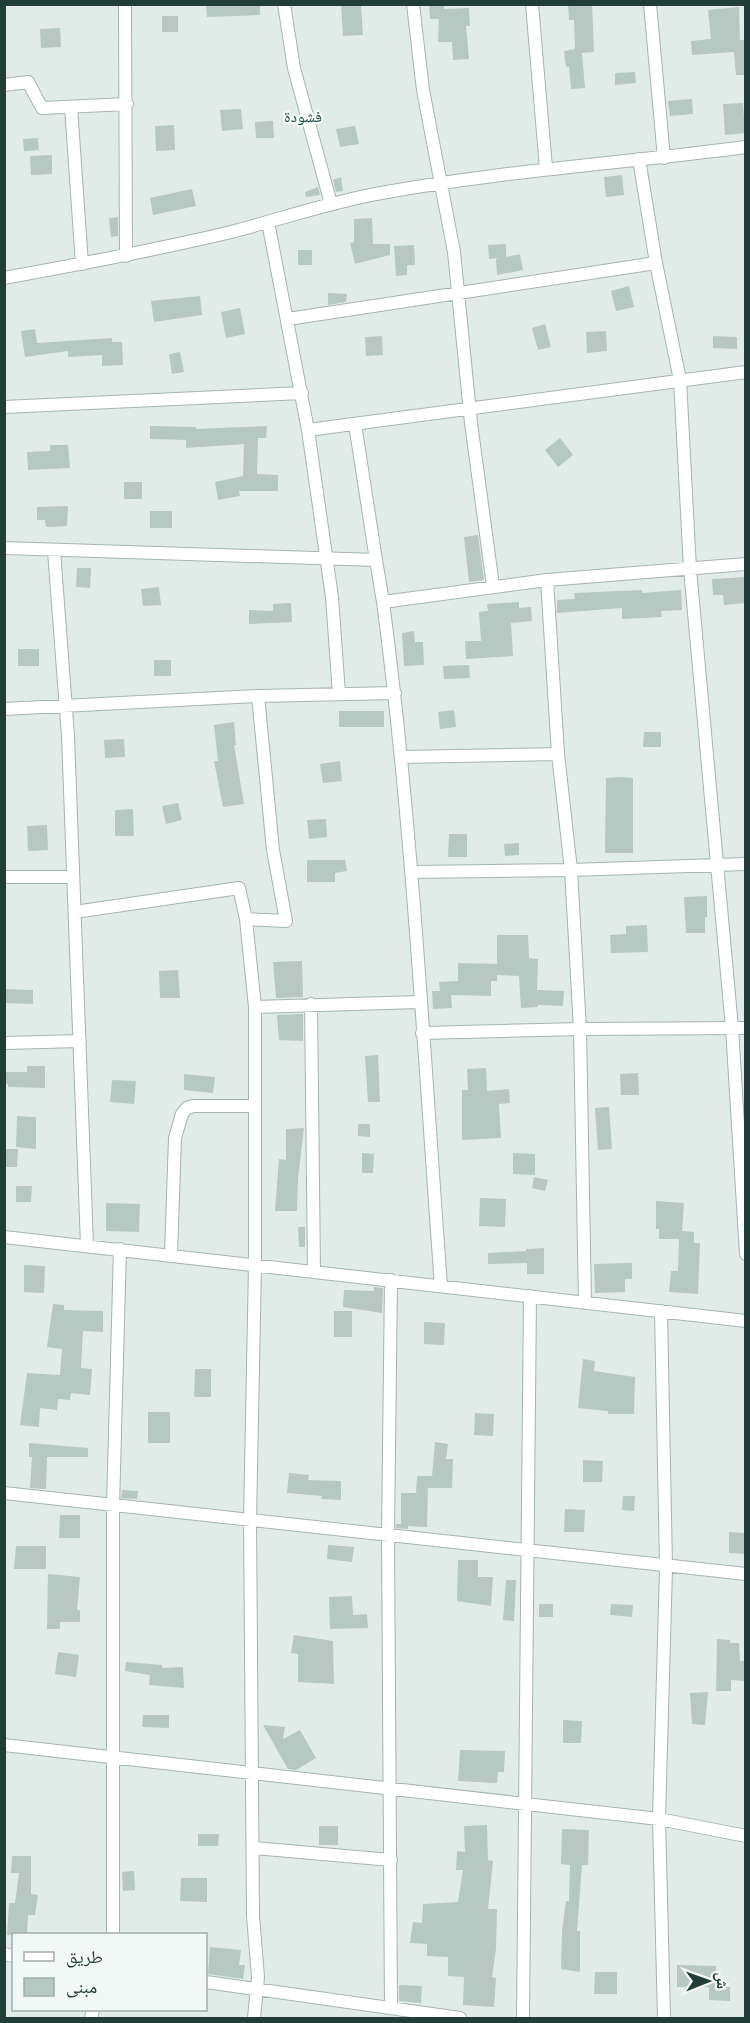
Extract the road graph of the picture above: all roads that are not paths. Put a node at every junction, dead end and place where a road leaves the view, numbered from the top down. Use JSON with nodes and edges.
{"nodes":[{"id":1,"x":125,"y":4,"type":"edge"},
{"id":2,"x":285,"y":4,"type":"edge"},
{"id":3,"x":413,"y":4,"type":"edge"},
{"id":4,"x":532,"y":4,"type":"edge"},
{"id":5,"x":650,"y":4,"type":"edge"},
{"id":6,"x":4,"y":85,"type":"edge"},
{"id":7,"x":127,"y":104,"type":"junction"},
{"id":8,"x":71,"y":107,"type":"junction"},
{"id":9,"x":746,"y":147,"type":"edge"},
{"id":10,"x":664,"y":158,"type":"junction"},
{"id":11,"x":639,"y":159,"type":"junction"},
{"id":12,"x":546,"y":168,"type":"junction"},
{"id":13,"x":441,"y":182,"type":"junction"},
{"id":14,"x":331,"y":204,"type":"junction"},
{"id":15,"x":268,"y":222,"type":"junction"},
{"id":16,"x":126,"y":256,"type":"junction"},
{"id":17,"x":656,"y":263,"type":"junction"},
{"id":18,"x":82,"y":264,"type":"junction"},
{"id":19,"x":4,"y":278,"type":"edge"},
{"id":20,"x":459,"y":293,"type":"junction"},
{"id":21,"x":288,"y":319,"type":"junction"},
{"id":22,"x":746,"y":372,"type":"edge"},
{"id":23,"x":680,"y":380,"type":"junction"},
{"id":24,"x":302,"y":393,"type":"junction"},
{"id":25,"x":4,"y":407,"type":"edge"},
{"id":26,"x":470,"y":408,"type":"junction"},
{"id":27,"x":355,"y":424,"type":"junction"},
{"id":28,"x":308,"y":429,"type":"junction"},
{"id":29,"x":4,"y":548,"type":"edge"},
{"id":30,"x":54,"y":551,"type":"junction"},
{"id":31,"x":326,"y":559,"type":"junction"},
{"id":32,"x":376,"y":561,"type":"junction"},
{"id":33,"x":746,"y":564,"type":"edge"},
{"id":34,"x":690,"y":569,"type":"junction"},
{"id":35,"x":547,"y":580,"type":"junction"},
{"id":36,"x":493,"y":586,"type":"junction"},
{"id":37,"x":383,"y":602,"type":"junction"},
{"id":38,"x":395,"y":693,"type":"junction"},
{"id":39,"x":339,"y":694,"type":"junction"},
{"id":40,"x":258,"y":696,"type":"junction"},
{"id":41,"x":66,"y":707,"type":"junction"},
{"id":42,"x":4,"y":709,"type":"edge"},
{"id":43,"x":558,"y":754,"type":"junction"},
{"id":44,"x":401,"y":757,"type":"junction"},
{"id":45,"x":746,"y":864,"type":"edge"},
{"id":46,"x":717,"y":865,"type":"junction"},
{"id":47,"x":571,"y":870,"type":"junction"},
{"id":48,"x":411,"y":872,"type":"junction"},
{"id":49,"x":4,"y":877,"type":"edge"},
{"id":50,"x":73,"y":877,"type":"junction"},
{"id":51,"x":75,"y":912,"type":"junction"},
{"id":52,"x":246,"y":919,"type":"junction"},
{"id":53,"x":420,"y":1002,"type":"junction"},
{"id":54,"x":311,"y":1004,"type":"junction"},
{"id":55,"x":255,"y":1007,"type":"junction"},
{"id":56,"x":732,"y":1028,"type":"junction"},
{"id":57,"x":746,"y":1028,"type":"edge"},
{"id":58,"x":580,"y":1029,"type":"junction"},
{"id":59,"x":422,"y":1034,"type":"junction"},
{"id":60,"x":80,"y":1041,"type":"junction"},
{"id":61,"x":4,"y":1042,"type":"edge"},
{"id":62,"x":255,"y":1106,"type":"junction"},
{"id":63,"x":4,"y":1237,"type":"edge"},
{"id":64,"x":87,"y":1245,"type":"junction"},
{"id":65,"x":120,"y":1249,"type":"junction"},
{"id":66,"x":746,"y":1254,"type":"edge"},
{"id":67,"x":171,"y":1255,"type":"junction"},
{"id":68,"x":255,"y":1264,"type":"junction"},
{"id":69,"x":314,"y":1271,"type":"junction"},
{"id":70,"x":391,"y":1280,"type":"junction"},
{"id":71,"x":441,"y":1286,"type":"junction"},
{"id":72,"x":530,"y":1296,"type":"junction"},
{"id":73,"x":585,"y":1303,"type":"junction"},
{"id":74,"x":661,"y":1311,"type":"junction"},
{"id":75,"x":746,"y":1321,"type":"edge"},
{"id":76,"x":4,"y":1493,"type":"edge"},
{"id":77,"x":113,"y":1506,"type":"junction"},
{"id":78,"x":250,"y":1520,"type":"junction"},
{"id":79,"x":388,"y":1536,"type":"junction"},
{"id":80,"x":526,"y":1552,"type":"junction"},
{"id":81,"x":666,"y":1567,"type":"junction"},
{"id":82,"x":746,"y":1574,"type":"edge"},
{"id":83,"x":4,"y":1745,"type":"edge"},
{"id":84,"x":113,"y":1758,"type":"junction"},
{"id":85,"x":253,"y":1774,"type":"junction"},
{"id":86,"x":391,"y":1789,"type":"junction"},
{"id":87,"x":527,"y":1804,"type":"junction"},
{"id":88,"x":659,"y":1819,"type":"junction"},
{"id":89,"x":746,"y":1836,"type":"edge"},
{"id":90,"x":253,"y":1848,"type":"junction"},
{"id":91,"x":391,"y":1860,"type":"junction"},
{"id":92,"x":112,"y":1933,"type":"edge"},
{"id":93,"x":207,"y":1982,"type":"edge"},
{"id":94,"x":258,"y":1990,"type":"junction"},
{"id":95,"x":391,"y":2008,"type":"junction"},
{"id":96,"x":424,"y":2016,"type":"edge"},
{"id":97,"x":254,"y":2019,"type":"edge"},
{"id":98,"x":460,"y":2019,"type":"edge"},
{"id":99,"x":523,"y":2019,"type":"edge"},
{"id":100,"x":664,"y":2019,"type":"edge"}],
"edges":[{"from":1,"to":7,"type":"street"},
{"from":2,"to":14,"type":"street"},
{"from":3,"to":13,"type":"street"},
{"from":4,"to":12,"type":"street"},
{"from":5,"to":10,"type":"street"},
{"from":6,"to":8,"type":"street"},
{"from":7,"to":8,"type":"street"},
{"from":7,"to":16,"type":"street"},
{"from":8,"to":18,"type":"street"},
{"from":9,"to":10,"type":"street"},
{"from":10,"to":11,"type":"street"},
{"from":11,"to":12,"type":"street"},
{"from":11,"to":17,"type":"street"},
{"from":12,"to":13,"type":"street"},
{"from":13,"to":14,"type":"street"},
{"from":13,"to":20,"type":"street"},
{"from":14,"to":15,"type":"street"},
{"from":15,"to":16,"type":"street"},
{"from":15,"to":21,"type":"street"},
{"from":16,"to":18,"type":"street"},
{"from":17,"to":20,"type":"street"},
{"from":17,"to":23,"type":"street"},
{"from":18,"to":19,"type":"street"},
{"from":20,"to":21,"type":"street"},
{"from":20,"to":26,"type":"street"},
{"from":21,"to":24,"type":"street"},
{"from":22,"to":23,"type":"street"},
{"from":23,"to":26,"type":"street"},
{"from":23,"to":34,"type":"street"},
{"from":24,"to":25,"type":"street"},
{"from":24,"to":28,"type":"street"},
{"from":26,"to":27,"type":"street"},
{"from":26,"to":36,"type":"street"},
{"from":27,"to":28,"type":"street"},
{"from":27,"to":32,"type":"street"},
{"from":28,"to":31,"type":"street"},
{"from":29,"to":30,"type":"street"},
{"from":30,"to":31,"type":"street"},
{"from":30,"to":41,"type":"street"},
{"from":31,"to":32,"type":"street"},
{"from":31,"to":39,"type":"street"},
{"from":32,"to":37,"type":"street"},
{"from":33,"to":34,"type":"street"},
{"from":34,"to":35,"type":"street"},
{"from":34,"to":46,"type":"street"},
{"from":35,"to":36,"type":"street"},
{"from":35,"to":43,"type":"street"},
{"from":36,"to":37,"type":"street"},
{"from":37,"to":38,"type":"street"},
{"from":38,"to":39,"type":"street"},
{"from":38,"to":44,"type":"street"},
{"from":39,"to":40,"type":"street"},
{"from":40,"to":41,"type":"street"},
{"from":40,"to":52,"type":"street"},
{"from":41,"to":42,"type":"street"},
{"from":41,"to":50,"type":"street"},
{"from":43,"to":44,"type":"street"},
{"from":43,"to":47,"type":"street"},
{"from":44,"to":48,"type":"street"},
{"from":45,"to":46,"type":"street"},
{"from":46,"to":47,"type":"street"},
{"from":46,"to":56,"type":"street"},
{"from":47,"to":48,"type":"street"},
{"from":47,"to":58,"type":"street"},
{"from":48,"to":53,"type":"street"},
{"from":49,"to":50,"type":"street"},
{"from":50,"to":51,"type":"street"},
{"from":51,"to":52,"type":"street"},
{"from":51,"to":60,"type":"street"},
{"from":52,"to":55,"type":"street"},
{"from":53,"to":54,"type":"street"},
{"from":53,"to":59,"type":"street"},
{"from":54,"to":55,"type":"street"},
{"from":54,"to":69,"type":"street"},
{"from":55,"to":62,"type":"street"},
{"from":56,"to":57,"type":"street"},
{"from":56,"to":58,"type":"street"},
{"from":56,"to":66,"type":"street"},
{"from":58,"to":59,"type":"street"},
{"from":58,"to":73,"type":"street"},
{"from":59,"to":71,"type":"street"},
{"from":60,"to":61,"type":"street"},
{"from":60,"to":64,"type":"street"},
{"from":62,"to":67,"type":"street"},
{"from":62,"to":68,"type":"street"},
{"from":63,"to":64,"type":"street"},
{"from":64,"to":65,"type":"street"},
{"from":65,"to":67,"type":"street"},
{"from":65,"to":77,"type":"street"},
{"from":67,"to":68,"type":"street"},
{"from":68,"to":69,"type":"street"},
{"from":68,"to":78,"type":"street"},
{"from":69,"to":70,"type":"street"},
{"from":70,"to":71,"type":"street"},
{"from":70,"to":79,"type":"street"},
{"from":71,"to":72,"type":"street"},
{"from":72,"to":73,"type":"street"},
{"from":72,"to":80,"type":"street"},
{"from":73,"to":74,"type":"street"},
{"from":74,"to":75,"type":"street"},
{"from":74,"to":81,"type":"street"},
{"from":76,"to":77,"type":"street"},
{"from":77,"to":78,"type":"street"},
{"from":77,"to":84,"type":"street"},
{"from":78,"to":79,"type":"street"},
{"from":78,"to":85,"type":"street"},
{"from":79,"to":80,"type":"street"},
{"from":79,"to":86,"type":"street"},
{"from":80,"to":81,"type":"street"},
{"from":80,"to":87,"type":"street"},
{"from":81,"to":82,"type":"street"},
{"from":81,"to":88,"type":"street"},
{"from":83,"to":84,"type":"street"},
{"from":84,"to":85,"type":"street"},
{"from":84,"to":92,"type":"street"},
{"from":85,"to":86,"type":"street"},
{"from":85,"to":90,"type":"street"},
{"from":86,"to":87,"type":"street"},
{"from":86,"to":91,"type":"street"},
{"from":87,"to":88,"type":"street"},
{"from":87,"to":99,"type":"street"},
{"from":88,"to":89,"type":"street"},
{"from":88,"to":100,"type":"street"},
{"from":90,"to":91,"type":"street"},
{"from":90,"to":94,"type":"street"},
{"from":91,"to":95,"type":"street"},
{"from":93,"to":94,"type":"street"},
{"from":94,"to":95,"type":"street"},
{"from":94,"to":97,"type":"street"},
{"from":95,"to":96,"type":"street"},
{"from":96,"to":98,"type":"street"}]}
